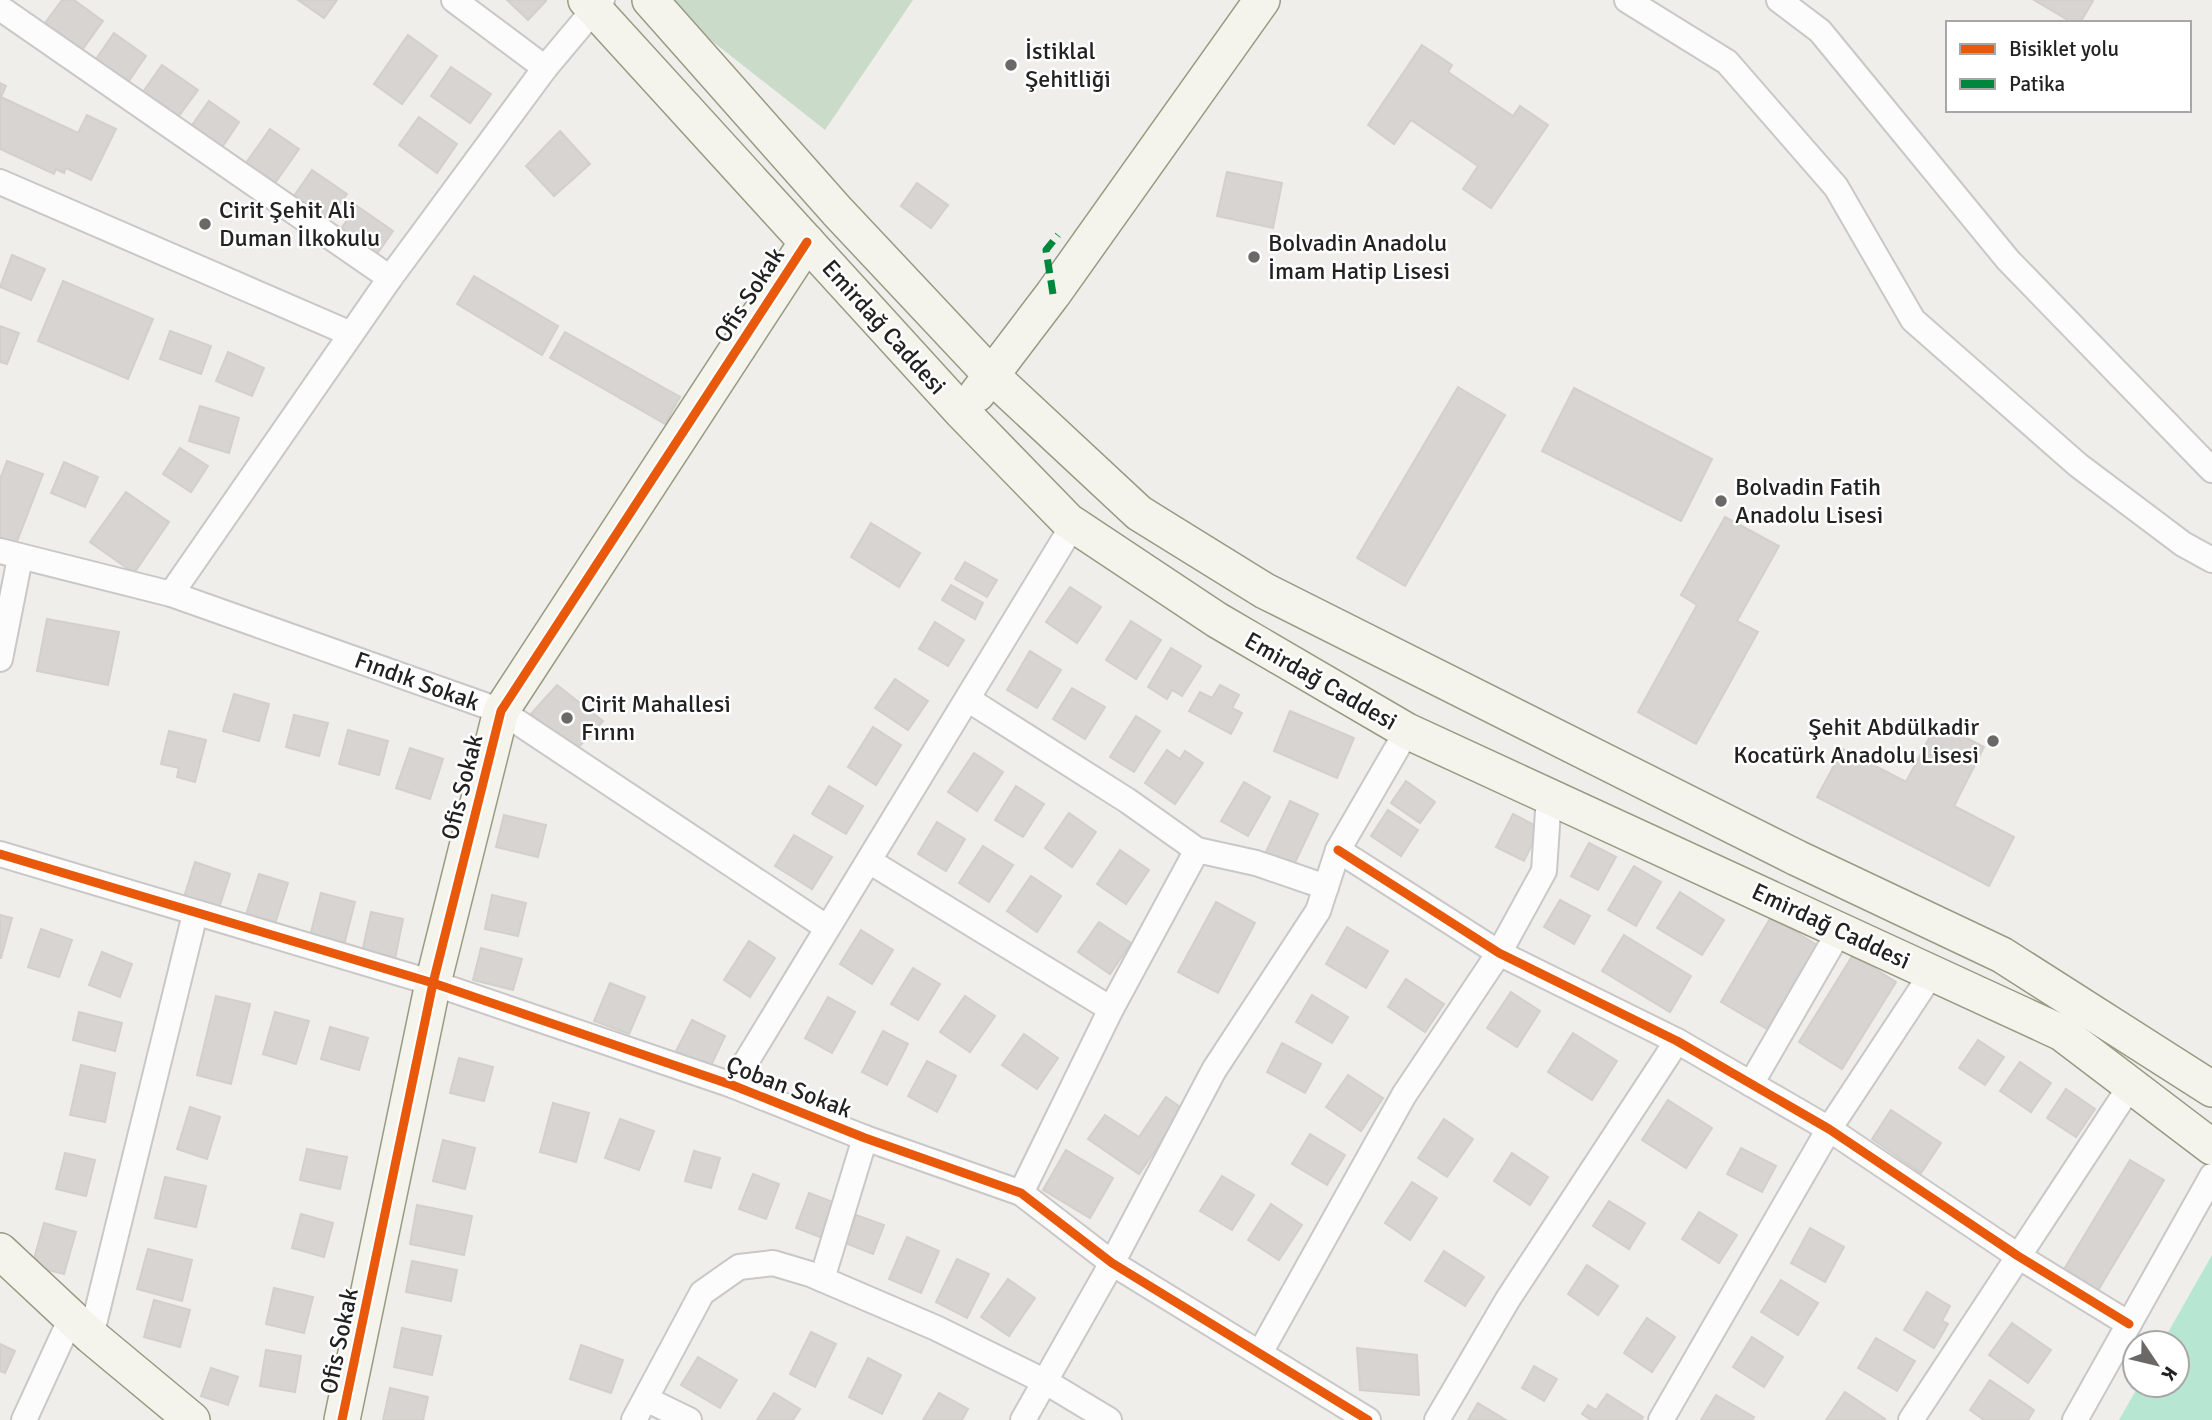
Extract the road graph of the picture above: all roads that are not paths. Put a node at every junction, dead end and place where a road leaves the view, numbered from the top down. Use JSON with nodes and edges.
{"nodes":[{"id":1,"x":454,"y":0,"type":"edge"},
{"id":2,"x":650,"y":0,"type":"edge"},
{"id":3,"x":1262,"y":0,"type":"edge"},
{"id":4,"x":1627,"y":0,"type":"edge"},
{"id":5,"x":1779,"y":0,"type":"edge"},
{"id":6,"x":594,"y":3,"type":"edge"},
{"id":7,"x":0,"y":8,"type":"edge"},
{"id":8,"x":545,"y":68,"type":"junction"},
{"id":9,"x":0,"y":182,"type":"edge"},
{"id":10,"x":807,"y":242,"type":"junction"},
{"id":11,"x":390,"y":278,"type":"junction"},
{"id":12,"x":351,"y":334,"type":"junction"},
{"id":13,"x":993,"y":377,"type":"junction"},
{"id":14,"x":961,"y":411,"type":"junction"},
{"id":15,"x":2212,"y":470,"type":"edge"},
{"id":16,"x":1073,"y":525,"type":"junction"},
{"id":17,"x":10,"y":554,"type":"edge"},
{"id":18,"x":2212,"y":560,"type":"edge"},
{"id":19,"x":171,"y":594,"type":"junction"},
{"id":20,"x":0,"y":659,"type":"edge"},
{"id":21,"x":969,"y":700,"type":"junction"},
{"id":22,"x":501,"y":711,"type":"junction"},
{"id":23,"x":1407,"y":730,"type":"junction"},
{"id":24,"x":1549,"y":796,"type":"junction"},
{"id":25,"x":1197,"y":850,"type":"junction"},
{"id":26,"x":1338,"y":850,"type":"junction"},
{"id":27,"x":0,"y":854,"type":"edge"},
{"id":28,"x":869,"y":861,"type":"junction"},
{"id":29,"x":1326,"y":887,"type":"junction"},
{"id":30,"x":195,"y":914,"type":"junction"},
{"id":31,"x":826,"y":928,"type":"junction"},
{"id":32,"x":1840,"y":930,"type":"junction"},
{"id":33,"x":1499,"y":953,"type":"junction"},
{"id":34,"x":1932,"y":973,"type":"junction"},
{"id":35,"x":433,"y":983,"type":"junction"},
{"id":36,"x":1111,"y":1009,"type":"junction"},
{"id":37,"x":1677,"y":1041,"type":"junction"},
{"id":38,"x":732,"y":1084,"type":"junction"},
{"id":39,"x":1751,"y":1084,"type":"junction"},
{"id":40,"x":2131,"y":1085,"type":"junction"},
{"id":41,"x":2212,"y":1089,"type":"edge"},
{"id":42,"x":1829,"y":1129,"type":"junction"},
{"id":43,"x":865,"y":1138,"type":"junction"},
{"id":44,"x":2212,"y":1147,"type":"edge"},
{"id":45,"x":2212,"y":1176,"type":"edge"},
{"id":46,"x":1021,"y":1193,"type":"junction"},
{"id":47,"x":0,"y":1251,"type":"edge"},
{"id":48,"x":2018,"y":1256,"type":"junction"},
{"id":49,"x":1112,"y":1263,"type":"junction"},
{"id":50,"x":822,"y":1279,"type":"junction"},
{"id":51,"x":2129,"y":1324,"type":"junction"},
{"id":52,"x":81,"y":1327,"type":"junction"},
{"id":53,"x":1260,"y":1353,"type":"junction"},
{"id":54,"x":1045,"y":1382,"type":"junction"},
{"id":55,"x":640,"y":1410,"type":"edge"},
{"id":56,"x":24,"y":1420,"type":"edge"},
{"id":57,"x":192,"y":1420,"type":"edge"},
{"id":58,"x":342,"y":1420,"type":"edge"},
{"id":59,"x":689,"y":1420,"type":"edge"},
{"id":60,"x":1023,"y":1420,"type":"edge"},
{"id":61,"x":1109,"y":1420,"type":"edge"},
{"id":62,"x":1368,"y":1420,"type":"edge"},
{"id":63,"x":1437,"y":1420,"type":"edge"},
{"id":64,"x":1661,"y":1420,"type":"edge"},
{"id":65,"x":1911,"y":1420,"type":"edge"},
{"id":66,"x":2075,"y":1420,"type":"edge"}],
"edges":[{"from":1,"to":8,"type":"street"},
{"from":2,"to":13,"type":"main road","name":"Emirdağ Caddesi"},
{"from":3,"to":13,"type":"main road"},
{"from":4,"to":18,"type":"street"},
{"from":5,"to":15,"type":"street"},
{"from":6,"to":8,"type":"street"},
{"from":6,"to":10,"type":"main road","name":"Emirdağ Caddesi"},
{"from":7,"to":11,"type":"street"},
{"from":8,"to":11,"type":"street"},
{"from":9,"to":12,"type":"street"},
{"from":10,"to":14,"type":"main road","name":"Emirdağ Caddesi"},
{"from":10,"to":22,"type":"main road","name":"Ofis Sokak"},
{"from":11,"to":12,"type":"street"},
{"from":12,"to":19,"type":"street"},
{"from":13,"to":14,"type":"main road"},
{"from":13,"to":41,"type":"main road","name":"Emirdağ Caddesi"},
{"from":14,"to":16,"type":"main road","name":"Emirdağ Caddesi"},
{"from":16,"to":21,"type":"street"},
{"from":16,"to":23,"type":"main road","name":"Emirdağ Caddesi"},
{"from":17,"to":19,"type":"street","name":"Fındık Sokak"},
{"from":17,"to":20,"type":"street"},
{"from":19,"to":22,"type":"street","name":"Fındık Sokak"},
{"from":21,"to":25,"type":"street"},
{"from":21,"to":28,"type":"street"},
{"from":22,"to":31,"type":"street","name":"Fındık Sokak"},
{"from":22,"to":35,"type":"main road","name":"Ofis Sokak"},
{"from":23,"to":24,"type":"main road","name":"Emirdağ Caddesi"},
{"from":23,"to":26,"type":"street"},
{"from":24,"to":32,"type":"main road","name":"Emirdağ Caddesi"},
{"from":24,"to":33,"type":"street"},
{"from":25,"to":29,"type":"street"},
{"from":25,"to":36,"type":"street"},
{"from":26,"to":29,"type":"street"},
{"from":26,"to":33,"type":"street"},
{"from":27,"to":30,"type":"street","name":"Çoban Sokak"},
{"from":28,"to":31,"type":"street"},
{"from":28,"to":36,"type":"street"},
{"from":29,"to":49,"type":"street"},
{"from":30,"to":35,"type":"street","name":"Çoban Sokak"},
{"from":30,"to":52,"type":"street"},
{"from":31,"to":38,"type":"street"},
{"from":32,"to":34,"type":"main road","name":"Emirdağ Caddesi"},
{"from":32,"to":39,"type":"street"},
{"from":33,"to":37,"type":"street"},
{"from":33,"to":53,"type":"street"},
{"from":34,"to":40,"type":"main road","name":"Emirdağ Caddesi"},
{"from":34,"to":42,"type":"street"},
{"from":35,"to":38,"type":"street","name":"Çoban Sokak"},
{"from":35,"to":58,"type":"main road","name":"Ofis Sokak"},
{"from":36,"to":46,"type":"street"},
{"from":37,"to":39,"type":"street"},
{"from":37,"to":63,"type":"street"},
{"from":38,"to":43,"type":"street","name":"Çoban Sokak"},
{"from":39,"to":42,"type":"street"},
{"from":40,"to":44,"type":"main road","name":"Emirdağ Caddesi"},
{"from":40,"to":48,"type":"street"},
{"from":42,"to":48,"type":"street"},
{"from":42,"to":64,"type":"street"},
{"from":43,"to":46,"type":"street","name":"Çoban Sokak"},
{"from":43,"to":50,"type":"street"},
{"from":45,"to":51,"type":"street"},
{"from":46,"to":49,"type":"street","name":"Çoban Sokak"},
{"from":47,"to":52,"type":"main road"},
{"from":48,"to":51,"type":"street"},
{"from":48,"to":65,"type":"street"},
{"from":49,"to":53,"type":"street","name":"Çoban Sokak"},
{"from":49,"to":54,"type":"street"},
{"from":50,"to":54,"type":"street"},
{"from":50,"to":55,"type":"street"},
{"from":51,"to":66,"type":"street"},
{"from":52,"to":56,"type":"street"},
{"from":52,"to":57,"type":"main road"},
{"from":53,"to":62,"type":"street","name":"Çoban Sokak"},
{"from":54,"to":60,"type":"street"},
{"from":54,"to":61,"type":"street"},
{"from":55,"to":59,"type":"street"}]}
